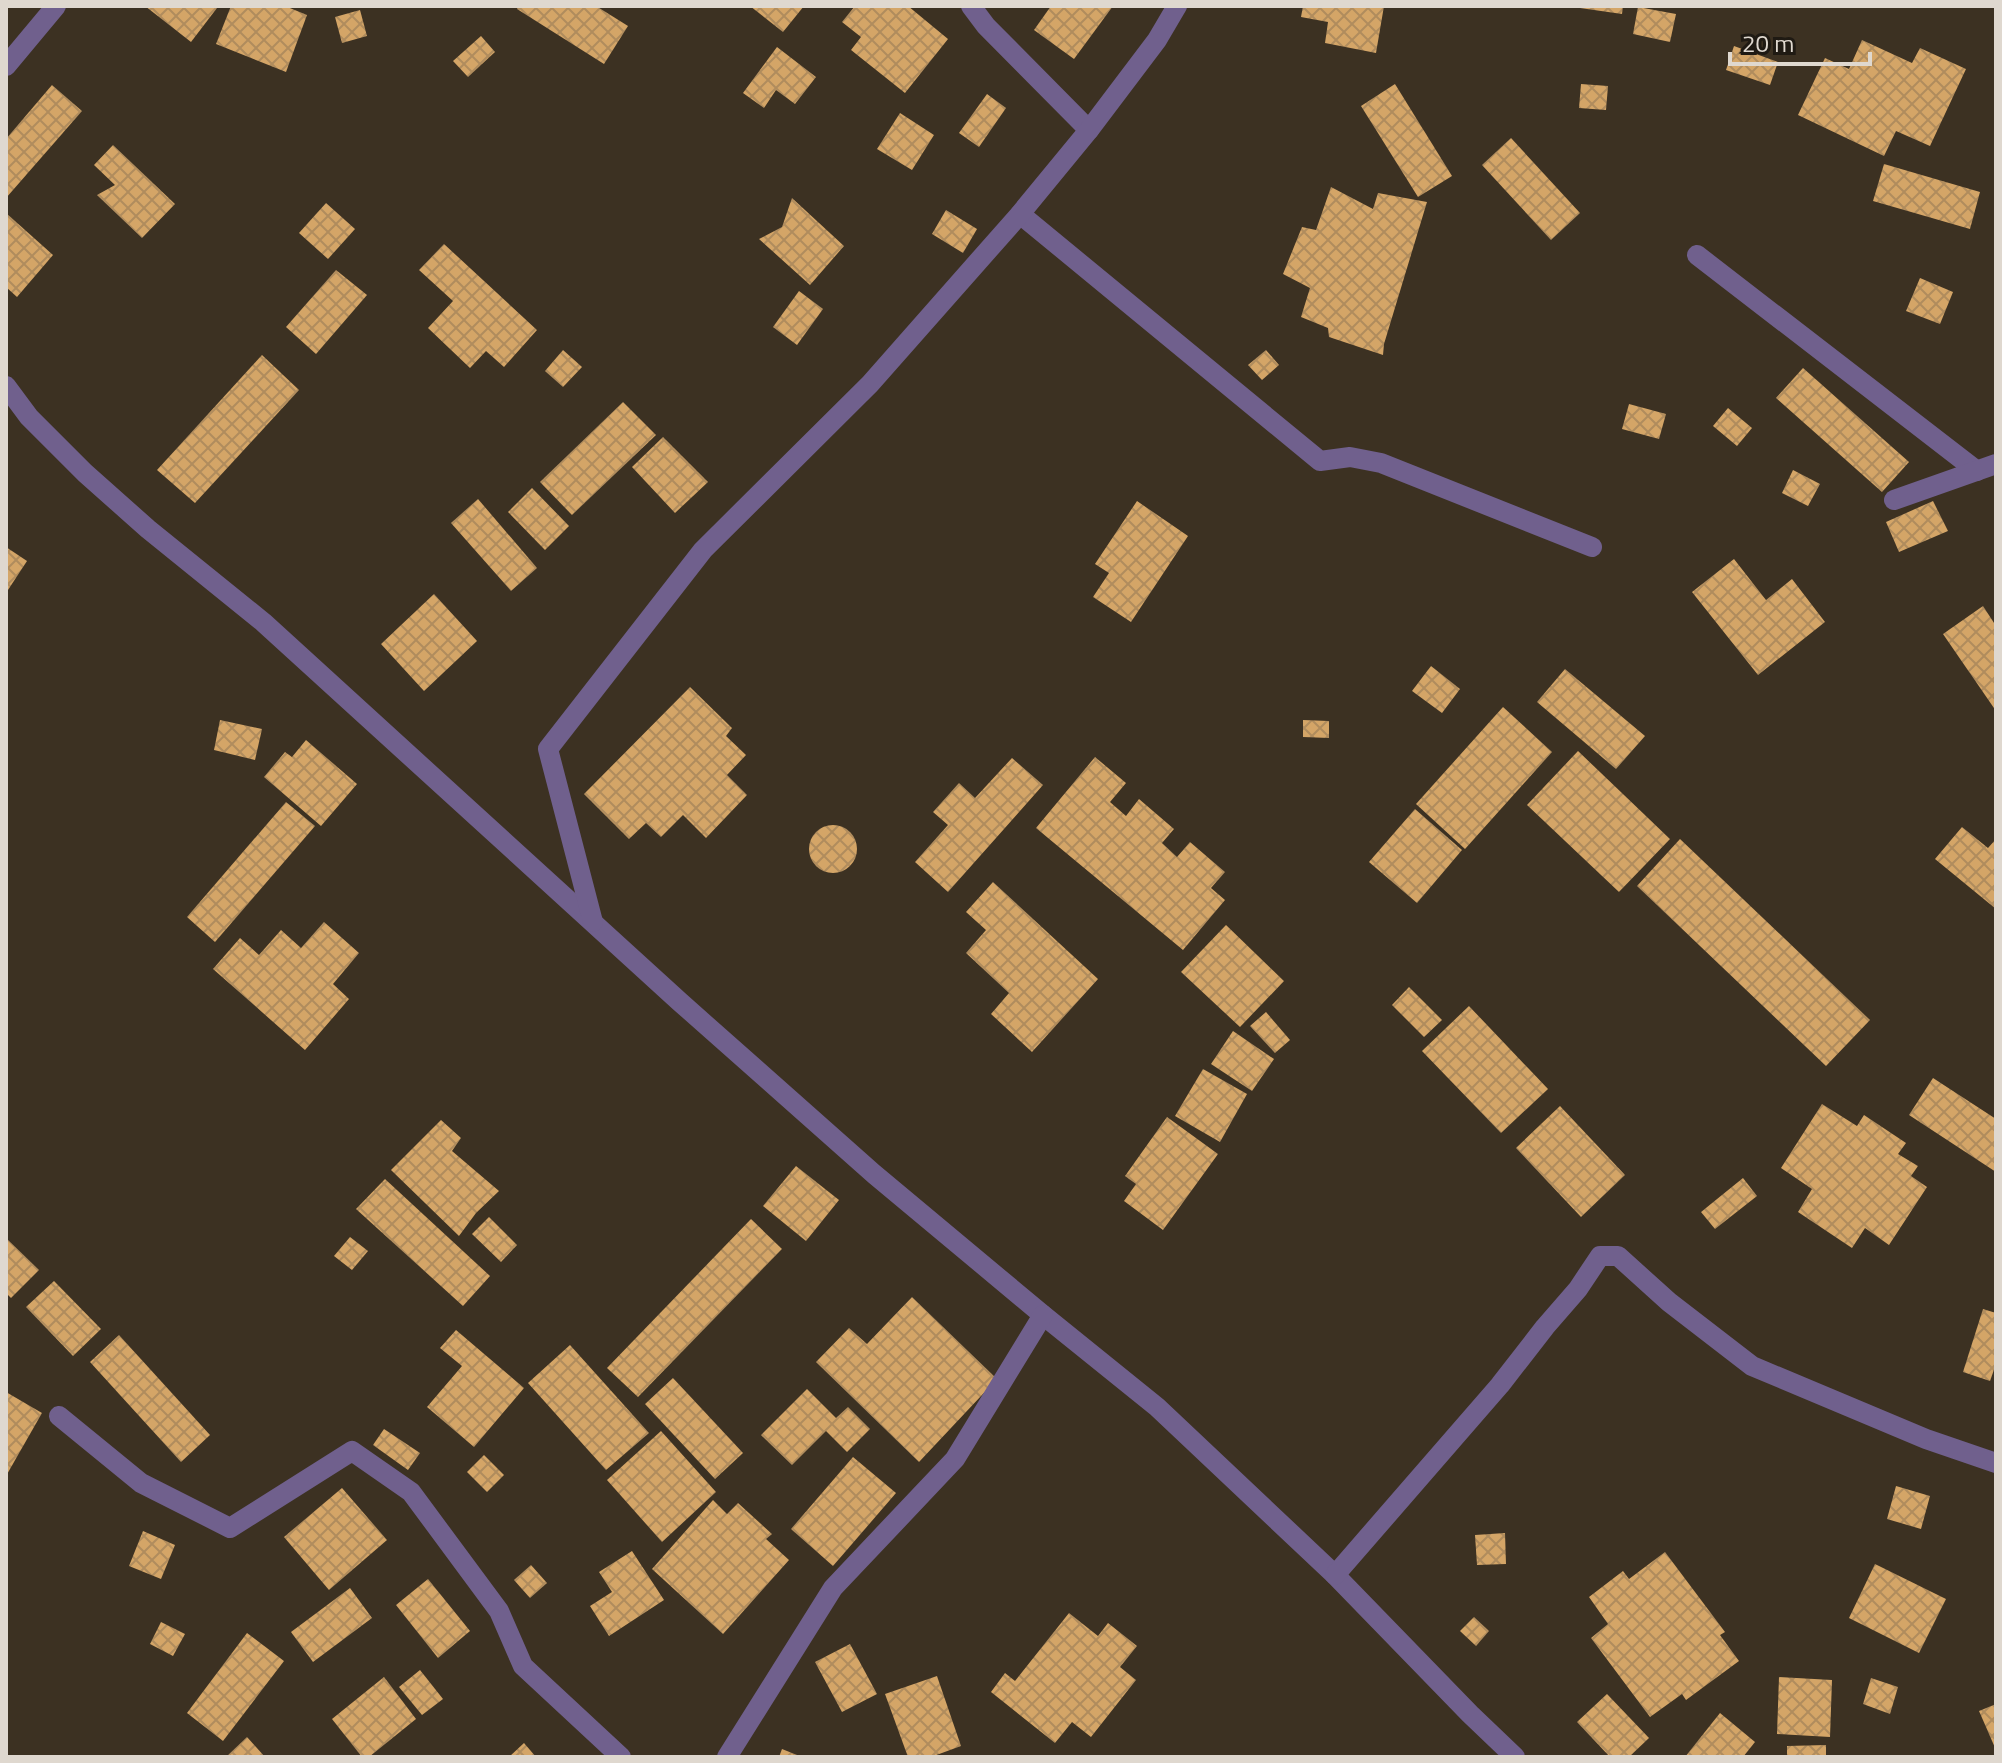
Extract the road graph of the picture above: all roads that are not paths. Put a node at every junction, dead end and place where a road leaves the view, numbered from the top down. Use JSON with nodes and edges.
{"nodes":[{"id":1,"x":56,"y":6,"type":"edge"},
{"id":2,"x":971,"y":6,"type":"edge"},
{"id":3,"x":1177,"y":6,"type":"edge"},
{"id":4,"x":6,"y":66,"type":"edge"},
{"id":5,"x":1089,"y":130,"type":"junction"},
{"id":6,"x":1020,"y":214,"type":"junction"},
{"id":7,"x":1697,"y":255,"type":"dead end"},
{"id":8,"x":6,"y":386,"type":"edge"},
{"id":9,"x":1986,"y":467,"type":"edge"},
{"id":10,"x":1894,"y":500,"type":"dead end"},
{"id":11,"x":1592,"y":547,"type":"dead end"},
{"id":12,"x":593,"y":922,"type":"junction"},
{"id":13,"x":1043,"y":1315,"type":"junction"},
{"id":14,"x":59,"y":1416,"type":"dead end"},
{"id":15,"x":1996,"y":1463,"type":"edge"},
{"id":16,"x":1335,"y":1575,"type":"junction"},
{"id":17,"x":621,"y":1757,"type":"edge"},
{"id":18,"x":727,"y":1757,"type":"edge"},
{"id":19,"x":1515,"y":1757,"type":"edge"}],
"edges":[{"from":1,"to":4,"type":"street"},
{"from":2,"to":5,"type":"street"},
{"from":3,"to":5,"type":"street"},
{"from":5,"to":6,"type":"street"},
{"from":6,"to":11,"type":"street"},
{"from":6,"to":12,"type":"street"},
{"from":7,"to":9,"type":"street"},
{"from":8,"to":12,"type":"street"},
{"from":9,"to":10,"type":"street"},
{"from":12,"to":13,"type":"street"},
{"from":13,"to":16,"type":"street"},
{"from":13,"to":18,"type":"street"},
{"from":14,"to":17,"type":"street"},
{"from":15,"to":16,"type":"street"},
{"from":16,"to":19,"type":"street"}]}
